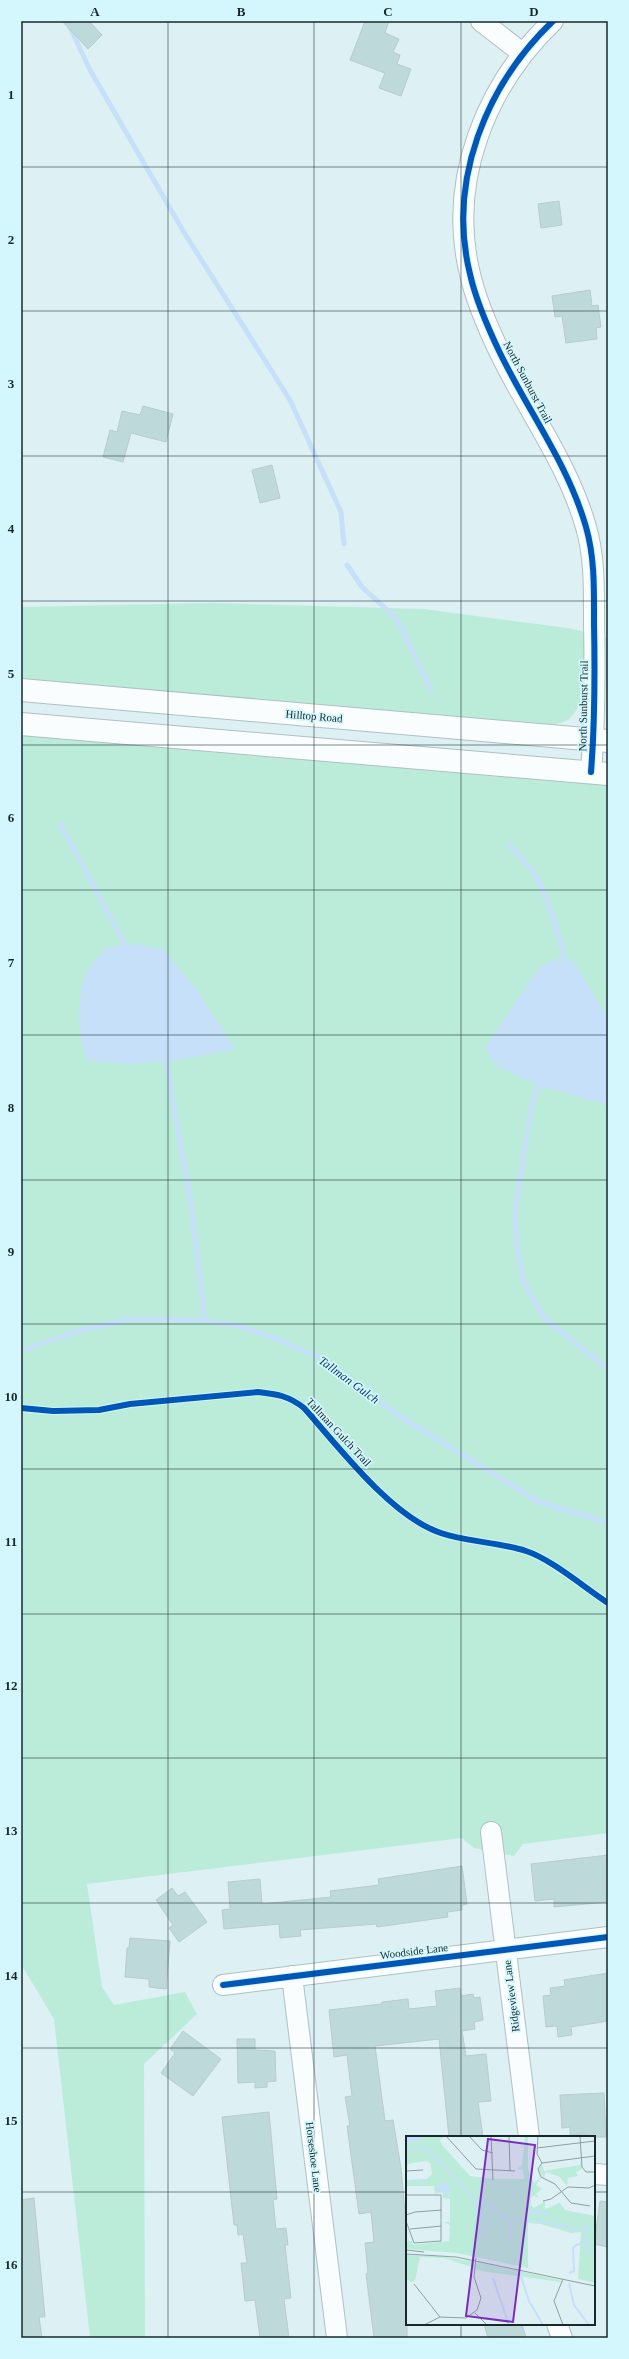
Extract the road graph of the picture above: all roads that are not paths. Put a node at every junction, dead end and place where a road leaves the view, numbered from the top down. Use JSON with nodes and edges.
{"nodes":[{"id":1,"x":481,"y":21,"type":"edge"},
{"id":2,"x":552,"y":21,"type":"edge"},
{"id":3,"x":522,"y":53,"type":"junction"},
{"id":4,"x":21,"y":690,"type":"edge"},
{"id":5,"x":21,"y":724,"type":"edge"},
{"id":6,"x":601,"y":740,"type":"edge"},
{"id":7,"x":600,"y":773,"type":"edge"},
{"id":8,"x":491,"y":1832,"type":"dead end"},
{"id":9,"x":608,"y":1937,"type":"edge"},
{"id":10,"x":506,"y":1950,"type":"junction"},
{"id":11,"x":292,"y":1976,"type":"junction"},
{"id":12,"x":223,"y":1985,"type":"dead end"},
{"id":13,"x":529,"y":2136,"type":"edge"},
{"id":14,"x":595,"y":2174,"type":"edge"},
{"id":15,"x":608,"y":2175,"type":"edge"},
{"id":16,"x":558,"y":2325,"type":"edge"},
{"id":17,"x":337,"y":2338,"type":"edge"},
{"id":18,"x":562,"y":2338,"type":"edge"}],
"edges":[{"from":1,"to":3,"type":"street"},
{"from":2,"to":3,"type":"street","name":"North Sunburst Trail"},
{"from":3,"to":6,"type":"street","name":"North Sunburst Trail"},
{"from":4,"to":6,"type":"main road","name":"Hilltop Road"},
{"from":5,"to":7,"type":"main road"},
{"from":6,"to":7,"type":"street","name":"North Sunburst Trail"},
{"from":8,"to":10,"type":"street","name":"Ridgeview Lane"},
{"from":9,"to":10,"type":"street","name":"Woodside Lane"},
{"from":10,"to":11,"type":"street","name":"Woodside Lane"},
{"from":10,"to":13,"type":"street","name":"Ridgeview Lane"},
{"from":11,"to":12,"type":"street","name":"Woodside Lane"},
{"from":11,"to":17,"type":"street","name":"Horseshoe Lane"},
{"from":14,"to":15,"type":"street"},
{"from":16,"to":18,"type":"street"}]}
